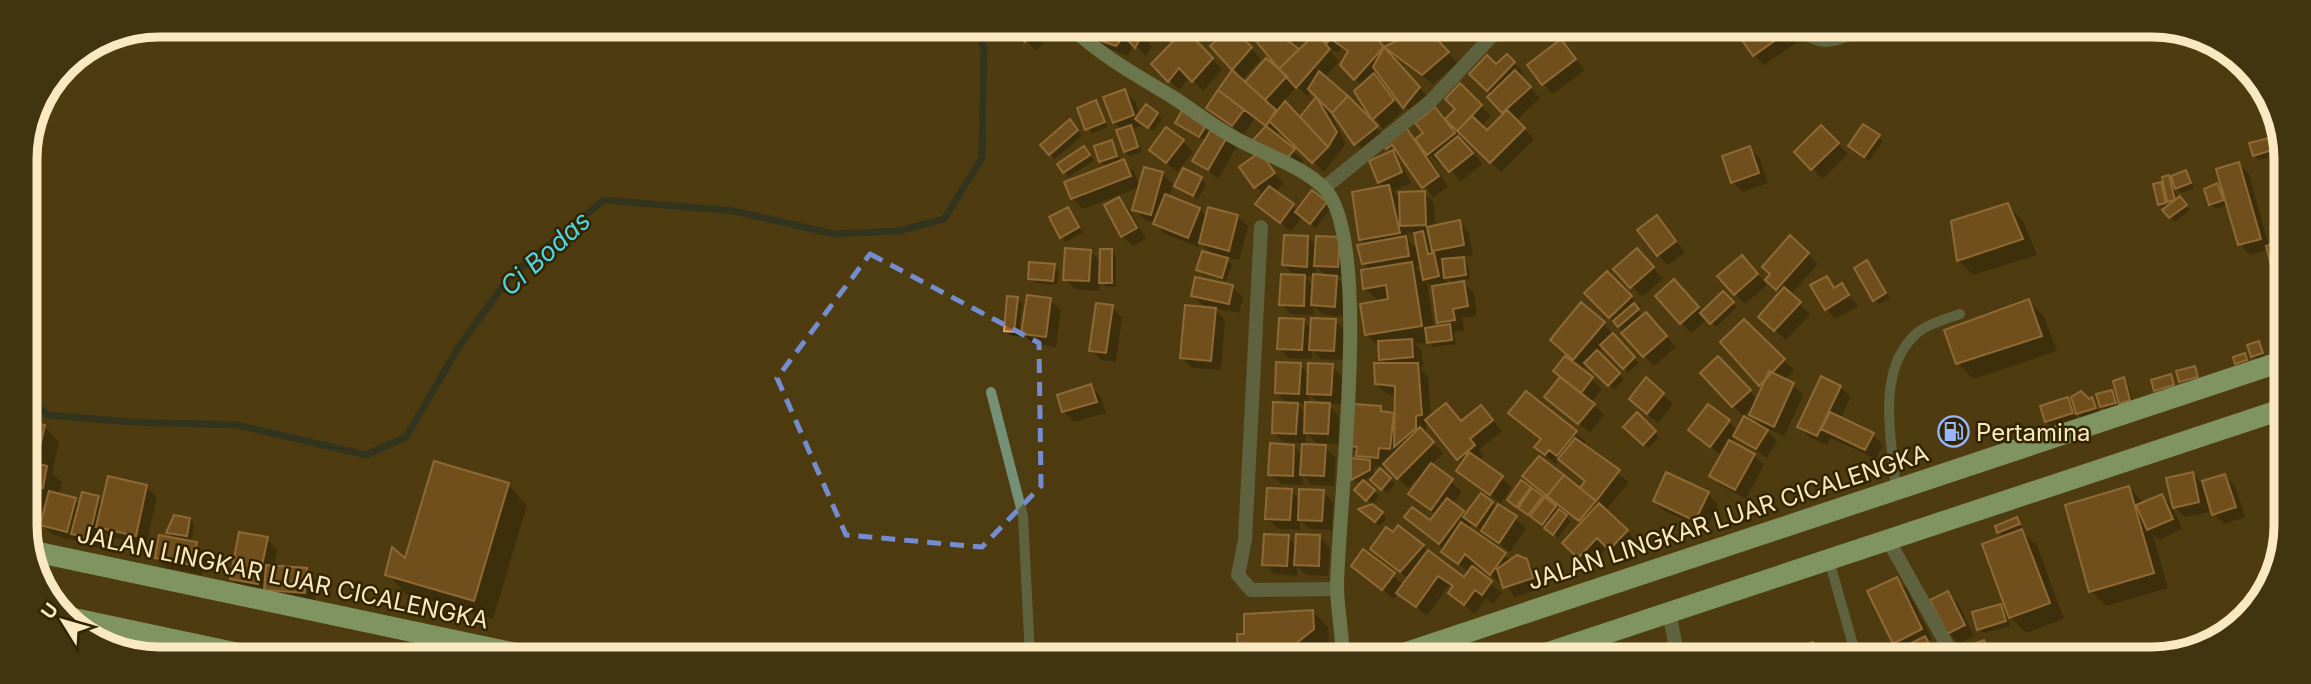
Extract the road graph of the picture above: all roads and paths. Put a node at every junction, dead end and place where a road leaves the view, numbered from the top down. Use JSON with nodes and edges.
{"nodes":[{"id":1,"x":1084,"y":37,"type":"edge"},
{"id":2,"x":1491,"y":37,"type":"edge"},
{"id":3,"x":1809,"y":37,"type":"edge"},
{"id":4,"x":1839,"y":37,"type":"edge"},
{"id":5,"x":1324,"y":188,"type":"junction"},
{"id":6,"x":1261,"y":227,"type":"dead end"},
{"id":7,"x":1960,"y":313,"type":"dead end"},
{"id":8,"x":2274,"y":364,"type":"edge"},
{"id":9,"x":991,"y":392,"type":"dead end"},
{"id":10,"x":2274,"y":413,"type":"edge"},
{"id":11,"x":1896,"y":489,"type":"junction"},
{"id":12,"x":1888,"y":540,"type":"junction"},
{"id":13,"x":40,"y":553,"type":"edge"},
{"id":14,"x":1829,"y":560,"type":"junction"},
{"id":15,"x":1337,"y":589,"type":"junction"},
{"id":16,"x":1669,"y":612,"type":"junction"},
{"id":17,"x":98,"y":624,"type":"edge"},
{"id":18,"x":1342,"y":644,"type":"tunnel mouth"},
{"id":19,"x":208,"y":647,"type":"edge"},
{"id":20,"x":485,"y":647,"type":"edge"},
{"id":21,"x":1030,"y":647,"type":"edge"},
{"id":22,"x":1423,"y":647,"type":"edge"},
{"id":23,"x":1565,"y":647,"type":"edge"},
{"id":24,"x":1677,"y":647,"type":"edge"},
{"id":25,"x":1854,"y":647,"type":"edge"},
{"id":26,"x":1948,"y":647,"type":"edge"}],
"edges":[{"from":1,"to":5,"type":"street"},
{"from":2,"to":5,"type":"street"},
{"from":3,"to":4,"type":"street"},
{"from":5,"to":15,"type":"street"},
{"from":6,"to":15,"type":"street"},
{"from":7,"to":11,"type":"lane"},
{"from":8,"to":11,"type":"highway","name":"JALAN LINGKAR LUAR CICALENGKA"},
{"from":9,"to":21,"type":"lane"},
{"from":10,"to":12,"type":"highway"},
{"from":11,"to":22,"type":"highway","name":"JALAN LINGKAR LUAR CICALENGKA"},
{"from":12,"to":14,"type":"highway"},
{"from":12,"to":26,"type":"street"},
{"from":13,"to":20,"type":"highway","name":"JALAN LINGKAR LUAR CICALENGKA"},
{"from":14,"to":16,"type":"highway"},
{"from":14,"to":25,"type":"lane"},
{"from":15,"to":18,"type":"street"},
{"from":16,"to":23,"type":"highway"},
{"from":16,"to":24,"type":"street"},
{"from":17,"to":19,"type":"highway"}]}
